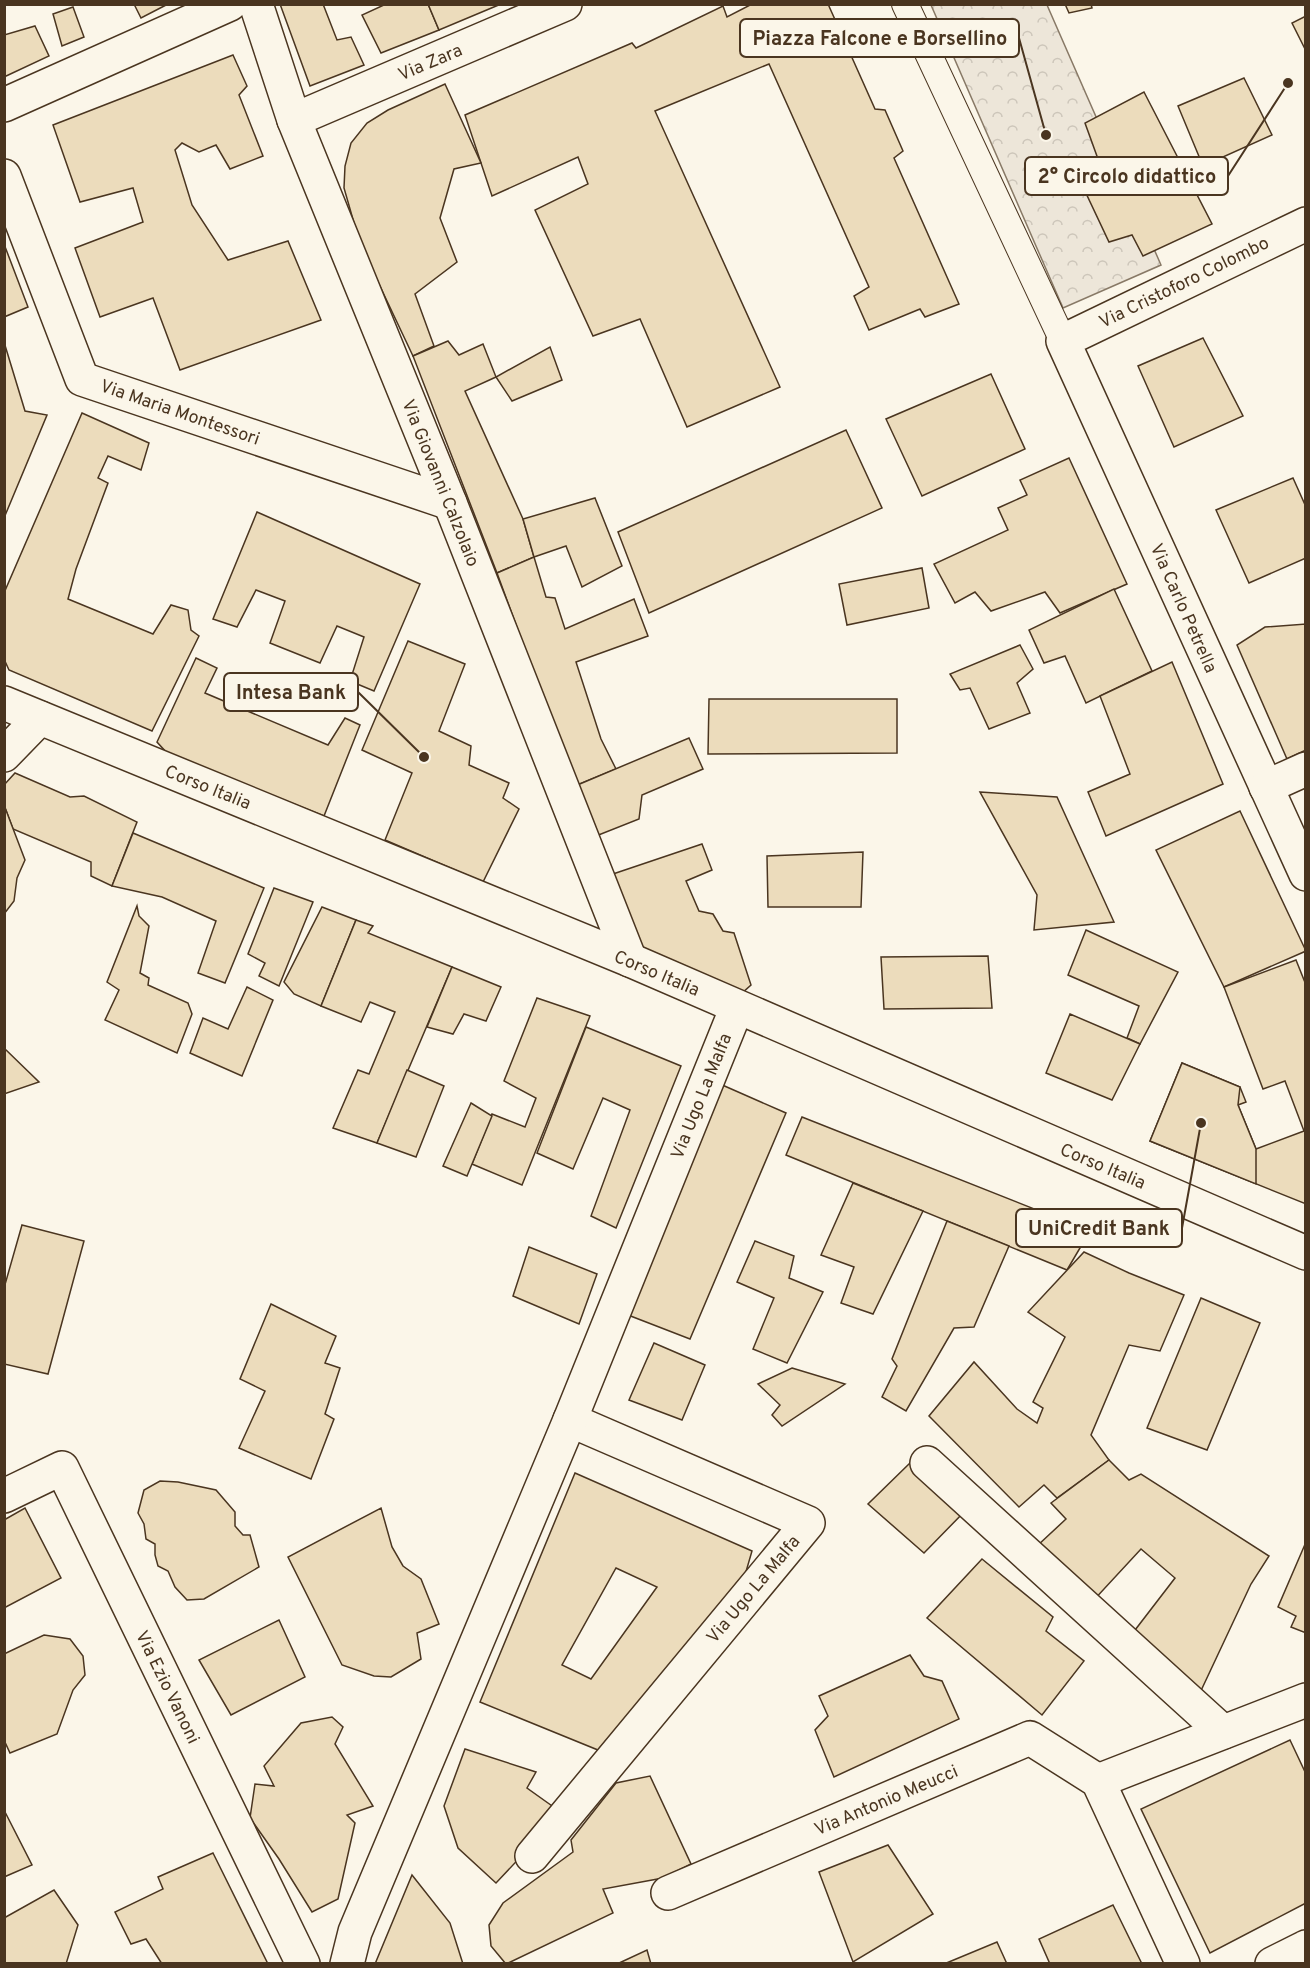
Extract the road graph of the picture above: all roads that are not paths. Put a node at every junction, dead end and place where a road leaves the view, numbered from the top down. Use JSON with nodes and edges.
{"nodes":[{"id":1,"x":230,"y":4,"type":"edge"},
{"id":2,"x":256,"y":4,"type":"edge"},
{"id":3,"x":905,"y":4,"type":"edge"},
{"id":4,"x":547,"y":8,"type":"edge"},
{"id":5,"x":4,"y":105,"type":"edge"},
{"id":6,"x":294,"y":120,"type":"junction"},
{"id":7,"x":4,"y":176,"type":"edge"},
{"id":8,"x":1305,"y":224,"type":"edge"},
{"id":9,"x":1063,"y":341,"type":"junction"},
{"id":10,"x":450,"y":503,"type":"junction"},
{"id":11,"x":4,"y":703,"type":"edge"},
{"id":12,"x":40,"y":718,"type":"junction"},
{"id":13,"x":4,"y":754,"type":"edge"},
{"id":14,"x":1305,"y":770,"type":"edge"},
{"id":15,"x":1266,"y":787,"type":"junction"},
{"id":16,"x":1305,"y":874,"type":"edge"},
{"id":17,"x":630,"y":960,"type":"junction"},
{"id":18,"x":737,"y":1007,"type":"junction"},
{"id":19,"x":1305,"y":1252,"type":"edge"},
{"id":20,"x":570,"y":1420,"type":"junction"},
{"id":21,"x":927,"y":1463,"type":"dead end"},
{"id":22,"x":4,"y":1496,"type":"edge"},
{"id":23,"x":1305,"y":1700,"type":"edge"},
{"id":24,"x":1224,"y":1732,"type":"junction"},
{"id":25,"x":1098,"y":1781,"type":"junction"},
{"id":26,"x":532,"y":1856,"type":"dead end"},
{"id":27,"x":669,"y":1893,"type":"dead end"},
{"id":28,"x":1305,"y":1947,"type":"edge"},
{"id":29,"x":303,"y":1964,"type":"edge"},
{"id":30,"x":347,"y":1964,"type":"edge"},
{"id":31,"x":1183,"y":1964,"type":"edge"},
{"id":32,"x":1272,"y":1964,"type":"edge"}],
"edges":[{"from":1,"to":5,"type":"street"},
{"from":2,"to":6,"type":"street","name":"Via Giovanni Calzolaio"},
{"from":3,"to":9,"type":"street"},
{"from":4,"to":6,"type":"street","name":"Via Zara"},
{"from":6,"to":10,"type":"street","name":"Via Giovanni Calzolaio"},
{"from":7,"to":10,"type":"street","name":"Via Maria Montessori"},
{"from":8,"to":9,"type":"street","name":"Via Cristoforo Colombo"},
{"from":9,"to":15,"type":"street","name":"Via Carlo Petrella"},
{"from":10,"to":17,"type":"street","name":"Via Giovanni Calzolaio"},
{"from":11,"to":12,"type":"street","name":"Corso Italia"},
{"from":12,"to":13,"type":"street"},
{"from":12,"to":17,"type":"street","name":"Corso Italia"},
{"from":14,"to":15,"type":"street"},
{"from":15,"to":16,"type":"street","name":"Via Carlo Petrella"},
{"from":17,"to":18,"type":"street","name":"Corso Italia"},
{"from":18,"to":19,"type":"street","name":"Corso Italia"},
{"from":18,"to":20,"type":"street","name":"Via Ugo La Malfa"},
{"from":20,"to":26,"type":"street","name":"Via Ugo La Malfa"},
{"from":20,"to":30,"type":"street","name":"Via Ugo La Malfa"},
{"from":21,"to":24,"type":"street"},
{"from":22,"to":29,"type":"street","name":"Via Ezio Vanoni"},
{"from":23,"to":24,"type":"street"},
{"from":24,"to":25,"type":"street"},
{"from":25,"to":27,"type":"street","name":"Via Antonio Meucci"},
{"from":25,"to":31,"type":"street"},
{"from":28,"to":32,"type":"street"}]}
